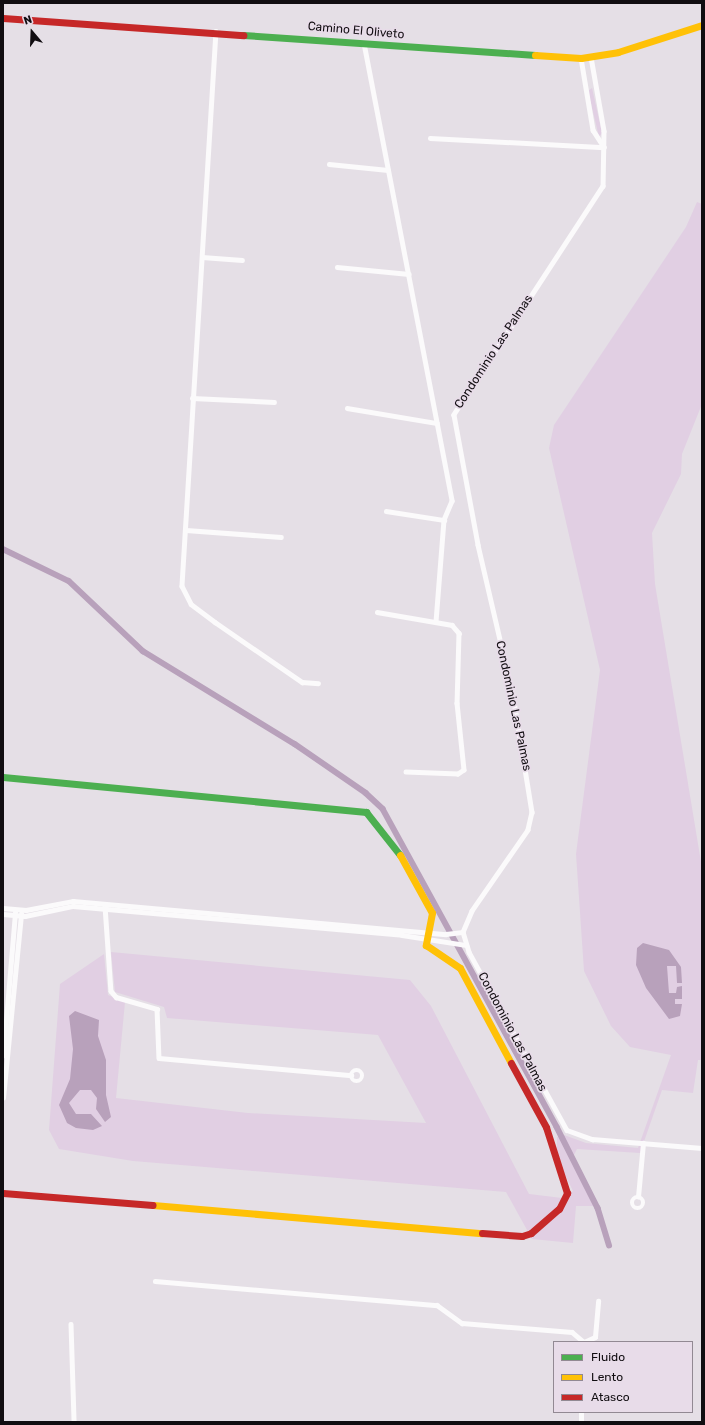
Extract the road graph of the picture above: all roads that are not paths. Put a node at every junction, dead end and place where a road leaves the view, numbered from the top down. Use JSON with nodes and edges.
{"nodes":[{"id":1,"x":3,"y":18,"type":"edge"},
{"id":2,"x":702,"y":25,"type":"edge"},
{"id":3,"x":216,"y":31,"type":"junction"},
{"id":4,"x":364,"y":43,"type":"junction"},
{"id":5,"x":592,"y":57,"type":"junction"},
{"id":6,"x":581,"y":58,"type":"junction"},
{"id":7,"x":430,"y":138,"type":"dead end"},
{"id":8,"x":604,"y":148,"type":"junction"},
{"id":9,"x":329,"y":164,"type":"dead end"},
{"id":10,"x":388,"y":170,"type":"junction"},
{"id":11,"x":202,"y":257,"type":"junction"},
{"id":12,"x":242,"y":260,"type":"dead end"},
{"id":13,"x":337,"y":267,"type":"dead end"},
{"id":14,"x":409,"y":274,"type":"junction"},
{"id":15,"x":192,"y":398,"type":"junction"},
{"id":16,"x":274,"y":402,"type":"dead end"},
{"id":17,"x":347,"y":408,"type":"dead end"},
{"id":18,"x":437,"y":424,"type":"junction"},
{"id":19,"x":386,"y":511,"type":"dead end"},
{"id":20,"x":444,"y":520,"type":"junction"},
{"id":21,"x":186,"y":530,"type":"junction"},
{"id":22,"x":281,"y":537,"type":"dead end"},
{"id":23,"x":377,"y":612,"type":"dead end"},
{"id":24,"x":436,"y":622,"type":"junction"},
{"id":25,"x":318,"y":683,"type":"dead end"},
{"id":26,"x":406,"y":772,"type":"dead end"},
{"id":27,"x":3,"y":777,"type":"edge"},
{"id":28,"x":105,"y":907,"type":"junction"},
{"id":29,"x":3,"y":908,"type":"edge"},
{"id":30,"x":18,"y":913,"type":"junction"},
{"id":31,"x":3,"y":914,"type":"edge"},
{"id":32,"x":428,"y":932,"type":"junction"},
{"id":33,"x":463,"y":932,"type":"junction"},
{"id":34,"x":425,"y":940,"type":"junction"},
{"id":35,"x":466,"y":945,"type":"junction"},
{"id":36,"x":3,"y":1056,"type":"edge"},
{"id":37,"x":351,"y":1075,"type":"dead end"},
{"id":38,"x":3,"y":1098,"type":"edge"},
{"id":39,"x":643,"y":1143,"type":"junction"},
{"id":40,"x":702,"y":1148,"type":"edge"},
{"id":41,"x":3,"y":1193,"type":"edge"},
{"id":42,"x":638,"y":1197,"type":"dead end"},
{"id":43,"x":155,"y":1281,"type":"dead end"},
{"id":44,"x":598,"y":1301,"type":"dead end"},
{"id":45,"x":71,"y":1324,"type":"dead end"},
{"id":46,"x":583,"y":1341,"type":"edge"},
{"id":47,"x":586,"y":1341,"type":"edge"},
{"id":48,"x":74,"y":1422,"type":"edge"}],
"edges":[{"from":1,"to":3,"type":"street","name":"Camino El Oliveto"},
{"from":2,"to":5,"type":"street","name":"Camino El Oliveto"},
{"from":3,"to":4,"type":"street","name":"Camino El Oliveto"},
{"from":3,"to":11,"type":"street"},
{"from":4,"to":6,"type":"street","name":"Camino El Oliveto"},
{"from":4,"to":10,"type":"street"},
{"from":5,"to":6,"type":"street","name":"Camino El Oliveto"},
{"from":5,"to":8,"type":"street","name":"Condominio Las Palmas"},
{"from":6,"to":8,"type":"street","name":"Condominio Las Palmas"},
{"from":7,"to":8,"type":"street"},
{"from":8,"to":33,"type":"street","name":"Condominio Las Palmas"},
{"from":9,"to":10,"type":"street"},
{"from":10,"to":14,"type":"street"},
{"from":11,"to":12,"type":"street"},
{"from":11,"to":15,"type":"street"},
{"from":13,"to":14,"type":"street"},
{"from":14,"to":18,"type":"street"},
{"from":15,"to":16,"type":"street"},
{"from":15,"to":21,"type":"street"},
{"from":17,"to":18,"type":"street"},
{"from":18,"to":20,"type":"street"},
{"from":19,"to":20,"type":"street"},
{"from":20,"to":24,"type":"street"},
{"from":21,"to":22,"type":"street"},
{"from":21,"to":25,"type":"street"},
{"from":23,"to":24,"type":"street"},
{"from":24,"to":26,"type":"street"},
{"from":27,"to":32,"type":"street"},
{"from":28,"to":30,"type":"street"},
{"from":28,"to":32,"type":"street"},
{"from":28,"to":34,"type":"street"},
{"from":28,"to":37,"type":"street"},
{"from":29,"to":30,"type":"street"},
{"from":30,"to":31,"type":"street"},
{"from":30,"to":36,"type":"street"},
{"from":30,"to":38,"type":"street"},
{"from":32,"to":33,"type":"street"},
{"from":32,"to":34,"type":"street"},
{"from":33,"to":35,"type":"street","name":"Condominio Las Palmas"},
{"from":34,"to":35,"type":"street"},
{"from":34,"to":41,"type":"street"},
{"from":35,"to":39,"type":"street","name":"Condominio Las Palmas"},
{"from":39,"to":40,"type":"street","name":"Condominio Las Palmas"},
{"from":39,"to":42,"type":"street"},
{"from":43,"to":46,"type":"street"},
{"from":44,"to":47,"type":"street"},
{"from":45,"to":48,"type":"street"}]}
